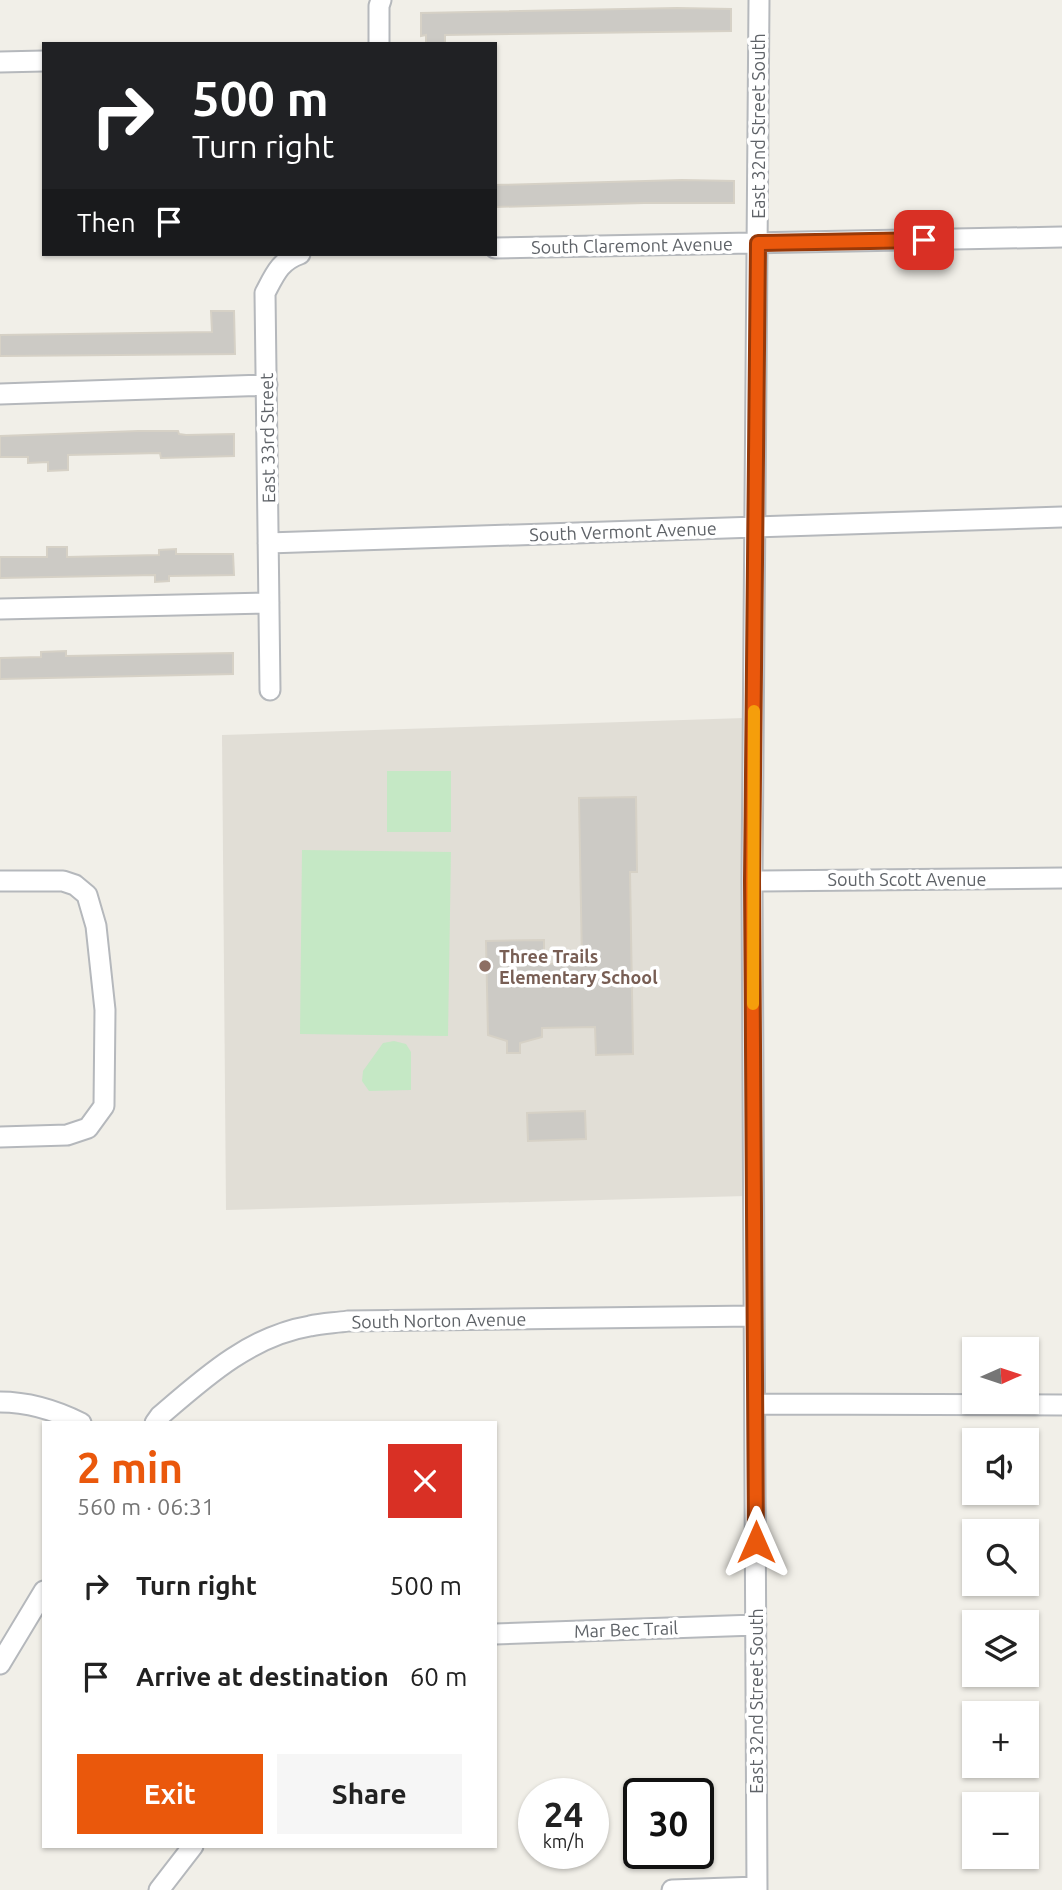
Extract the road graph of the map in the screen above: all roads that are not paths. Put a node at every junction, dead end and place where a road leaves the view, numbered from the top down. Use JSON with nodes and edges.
{"nodes":[{"id":1,"x":381,"y":0,"type":"edge"},
{"id":2,"x":759,"y":0,"type":"edge"},
{"id":3,"x":379,"y":42,"type":"edge"},
{"id":4,"x":42,"y":61,"type":"edge"},
{"id":5,"x":0,"y":62,"type":"edge"},
{"id":6,"x":1062,"y":237,"type":"edge"},
{"id":7,"x":758,"y":243,"type":"junction"},
{"id":8,"x":497,"y":248,"type":"edge"},
{"id":9,"x":294,"y":256,"type":"edge"},
{"id":10,"x":267,"y":385,"type":"junction"},
{"id":11,"x":0,"y":394,"type":"edge"},
{"id":12,"x":1062,"y":517,"type":"edge"},
{"id":13,"x":756,"y":527,"type":"junction"},
{"id":14,"x":268,"y":542,"type":"junction"},
{"id":15,"x":269,"y":603,"type":"junction"},
{"id":16,"x":0,"y":609,"type":"edge"},
{"id":17,"x":270,"y":690,"type":"dead end"},
{"id":18,"x":1062,"y":878,"type":"edge"},
{"id":19,"x":0,"y":881,"type":"edge"},
{"id":20,"x":752,"y":881,"type":"junction"},
{"id":21,"x":0,"y":1137,"type":"edge"},
{"id":22,"x":754,"y":1316,"type":"junction"},
{"id":23,"x":0,"y":1402,"type":"edge"},
{"id":24,"x":755,"y":1404,"type":"junction"},
{"id":25,"x":1062,"y":1405,"type":"edge"},
{"id":26,"x":77,"y":1421,"type":"edge"},
{"id":27,"x":156,"y":1421,"type":"edge"},
{"id":28,"x":42,"y":1594,"type":"edge"},
{"id":29,"x":756,"y":1625,"type":"junction"},
{"id":30,"x":497,"y":1634,"type":"edge"},
{"id":31,"x":0,"y":1664,"type":"edge"},
{"id":32,"x":191,"y":1848,"type":"edge"},
{"id":33,"x":757,"y":1888,"type":"edge"},
{"id":34,"x":159,"y":1890,"type":"edge"},
{"id":35,"x":672,"y":1890,"type":"edge"}],
"edges":[{"from":1,"to":3,"type":"street"},
{"from":2,"to":7,"type":"street","name":"East 32nd Street South"},
{"from":4,"to":5,"type":"street"},
{"from":6,"to":7,"type":"street","name":"South Claremont Avenue"},
{"from":7,"to":8,"type":"street","name":"South Claremont Avenue"},
{"from":7,"to":13,"type":"street","name":"East 32nd Street South"},
{"from":9,"to":10,"type":"street","name":"East 33rd Street"},
{"from":10,"to":11,"type":"street"},
{"from":10,"to":14,"type":"street","name":"East 33rd Street"},
{"from":12,"to":13,"type":"street","name":"South Vermont Avenue"},
{"from":13,"to":14,"type":"street","name":"South Vermont Avenue"},
{"from":13,"to":20,"type":"street","name":"East 32nd Street South"},
{"from":14,"to":15,"type":"street","name":"East 33rd Street"},
{"from":15,"to":16,"type":"street"},
{"from":15,"to":17,"type":"street","name":"East 33rd Street"},
{"from":18,"to":20,"type":"street","name":"South Scott Avenue"},
{"from":19,"to":21,"type":"street"},
{"from":20,"to":22,"type":"street","name":"East 32nd Street South"},
{"from":22,"to":24,"type":"street","name":"East 32nd Street South"},
{"from":22,"to":27,"type":"street","name":"South Norton Avenue"},
{"from":23,"to":26,"type":"street"},
{"from":24,"to":25,"type":"street"},
{"from":24,"to":29,"type":"street","name":"East 32nd Street South"},
{"from":28,"to":31,"type":"street"},
{"from":29,"to":30,"type":"street","name":"Mar Bec Trail"},
{"from":29,"to":33,"type":"street","name":"East 32nd Street South"},
{"from":32,"to":34,"type":"street"},
{"from":33,"to":35,"type":"street"}]}
